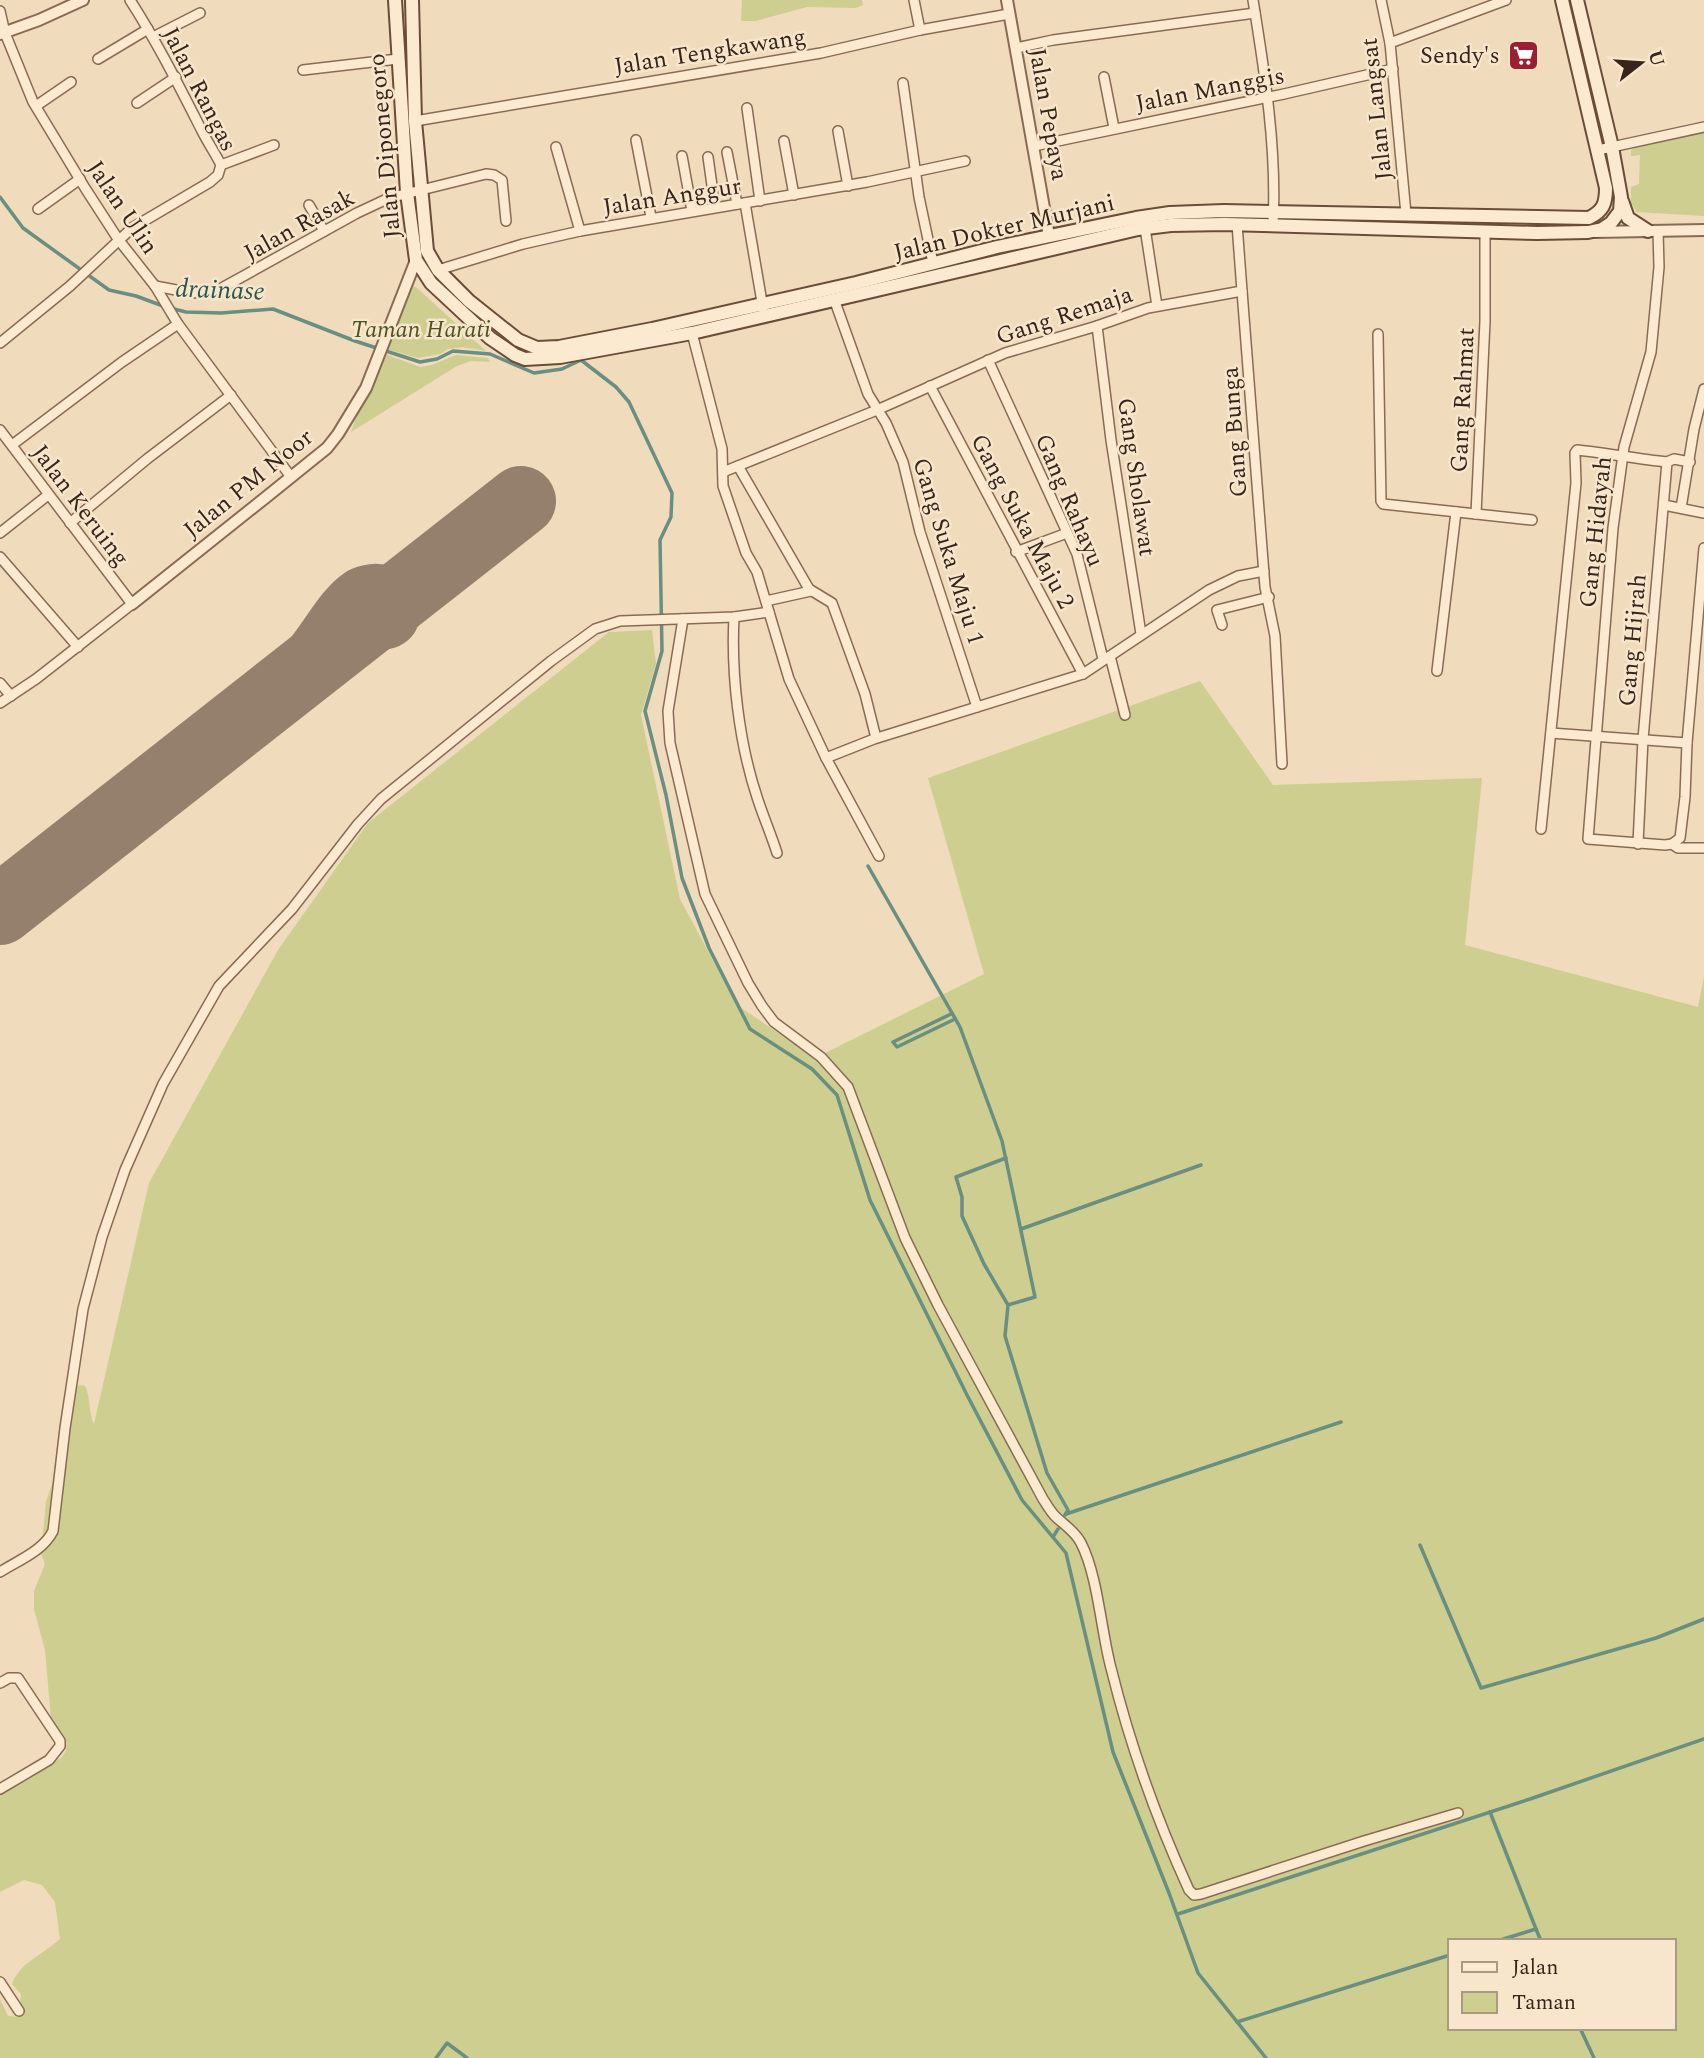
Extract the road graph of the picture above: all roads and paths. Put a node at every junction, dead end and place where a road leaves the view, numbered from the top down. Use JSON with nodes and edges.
{"nodes":[{"id":1,"x":83,"y":0,"type":"edge"},
{"id":2,"x":130,"y":0,"type":"edge"},
{"id":3,"x":395,"y":0,"type":"edge"},
{"id":4,"x":412,"y":0,"type":"edge"},
{"id":5,"x":914,"y":0,"type":"edge"},
{"id":6,"x":1007,"y":0,"type":"edge"},
{"id":7,"x":1252,"y":0,"type":"edge"},
{"id":8,"x":1381,"y":0,"type":"edge"},
{"id":9,"x":1506,"y":0,"type":"edge"},
{"id":10,"x":1562,"y":0,"type":"edge"},
{"id":11,"x":1577,"y":0,"type":"edge"},
{"id":12,"x":0,"y":10,"type":"edge"},
{"id":13,"x":200,"y":13,"type":"dead end"},
{"id":14,"x":1255,"y":13,"type":"junction"},
{"id":15,"x":1009,"y":14,"type":"junction"},
{"id":16,"x":920,"y":30,"type":"junction"},
{"id":17,"x":150,"y":33,"type":"junction"},
{"id":18,"x":3,"y":34,"type":"edge"},
{"id":19,"x":1390,"y":43,"type":"junction"},
{"id":20,"x":1016,"y":48,"type":"junction"},
{"id":21,"x":398,"y":59,"type":"junction"},
{"id":22,"x":98,"y":60,"type":"dead end"},
{"id":23,"x":303,"y":69,"type":"dead end"},
{"id":24,"x":1393,"y":69,"type":"junction"},
{"id":25,"x":176,"y":77,"type":"junction"},
{"id":26,"x":1104,"y":77,"type":"dead end"},
{"id":27,"x":71,"y":82,"type":"dead end"},
{"id":28,"x":903,"y":83,"type":"dead end"},
{"id":29,"x":1268,"y":97,"type":"junction"},
{"id":30,"x":137,"y":103,"type":"dead end"},
{"id":31,"x":36,"y":106,"type":"junction"},
{"id":32,"x":747,"y":108,"type":"dead end"},
{"id":33,"x":415,"y":121,"type":"junction"},
{"id":34,"x":1704,"y":127,"type":"edge"},
{"id":35,"x":1114,"y":128,"type":"junction"},
{"id":36,"x":838,"y":131,"type":"dead end"},
{"id":37,"x":636,"y":140,"type":"dead end"},
{"id":38,"x":784,"y":141,"type":"dead end"},
{"id":39,"x":274,"y":145,"type":"dead end"},
{"id":40,"x":1034,"y":146,"type":"junction"},
{"id":41,"x":556,"y":147,"type":"dead end"},
{"id":42,"x":1612,"y":147,"type":"junction"},
{"id":43,"x":1598,"y":150,"type":"junction"},
{"id":44,"x":727,"y":152,"type":"dead end"},
{"id":45,"x":682,"y":156,"type":"dead end"},
{"id":46,"x":708,"y":157,"type":"dead end"},
{"id":47,"x":965,"y":160,"type":"dead end"},
{"id":48,"x":221,"y":165,"type":"junction"},
{"id":49,"x":915,"y":171,"type":"junction"},
{"id":50,"x":80,"y":179,"type":"junction"},
{"id":51,"x":848,"y":186,"type":"junction"},
{"id":52,"x":421,"y":190,"type":"junction"},
{"id":53,"x":407,"y":193,"type":"junction"},
{"id":54,"x":794,"y":195,"type":"junction"},
{"id":55,"x":1621,"y":197,"type":"junction"},
{"id":56,"x":760,"y":201,"type":"junction"},
{"id":57,"x":741,"y":204,"type":"junction"},
{"id":58,"x":309,"y":205,"type":"dead end"},
{"id":59,"x":715,"y":208,"type":"junction"},
{"id":60,"x":38,"y":209,"type":"dead end"},
{"id":61,"x":692,"y":211,"type":"junction"},
{"id":62,"x":1406,"y":214,"type":"junction"},
{"id":63,"x":1444,"y":215,"type":"junction"},
{"id":64,"x":650,"y":217,"type":"junction"},
{"id":65,"x":1273,"y":219,"type":"junction"},
{"id":66,"x":506,"y":220,"type":"dead end"},
{"id":67,"x":1237,"y":224,"type":"junction"},
{"id":68,"x":1145,"y":228,"type":"junction"},
{"id":69,"x":1444,"y":230,"type":"junction"},
{"id":70,"x":1653,"y":230,"type":"junction"},
{"id":71,"x":1704,"y":230,"type":"edge"},
{"id":72,"x":324,"y":231,"type":"junction"},
{"id":73,"x":580,"y":231,"type":"junction"},
{"id":74,"x":1485,"y":231,"type":"junction"},
{"id":75,"x":1588,"y":232,"type":"junction"},
{"id":76,"x":1049,"y":236,"type":"junction"},
{"id":77,"x":118,"y":239,"type":"junction"},
{"id":78,"x":416,"y":260,"type":"junction"},
{"id":79,"x":933,"y":263,"type":"junction"},
{"id":80,"x":438,"y":270,"type":"junction"},
{"id":81,"x":431,"y":283,"type":"joint"},
{"id":82,"x":872,"y":285,"type":"junction"},
{"id":83,"x":155,"y":286,"type":"junction"},
{"id":84,"x":1242,"y":290,"type":"junction"},
{"id":85,"x":834,"y":299,"type":"junction"},
{"id":86,"x":1157,"y":306,"type":"junction"},
{"id":87,"x":764,"y":309,"type":"junction"},
{"id":88,"x":178,"y":324,"type":"junction"},
{"id":89,"x":1097,"y":326,"type":"junction"},
{"id":90,"x":692,"y":332,"type":"junction"},
{"id":91,"x":1378,"y":334,"type":"dead end"},
{"id":92,"x":625,"y":340,"type":"junction"},
{"id":93,"x":0,"y":343,"type":"edge"},
{"id":94,"x":559,"y":352,"type":"junction"},
{"id":95,"x":988,"y":360,"type":"junction"},
{"id":96,"x":930,"y":386,"type":"junction"},
{"id":97,"x":1704,"y":389,"type":"edge"},
{"id":98,"x":231,"y":394,"type":"junction"},
{"id":99,"x":877,"y":410,"type":"junction"},
{"id":100,"x":0,"y":430,"type":"edge"},
{"id":101,"x":12,"y":445,"type":"junction"},
{"id":102,"x":1623,"y":458,"type":"junction"},
{"id":103,"x":1667,"y":462,"type":"junction"},
{"id":104,"x":1690,"y":463,"type":"junction"},
{"id":105,"x":738,"y":466,"type":"junction"},
{"id":106,"x":723,"y":472,"type":"junction"},
{"id":107,"x":291,"y":477,"type":"junction"},
{"id":108,"x":48,"y":495,"type":"junction"},
{"id":109,"x":1664,"y":505,"type":"junction"},
{"id":110,"x":1681,"y":508,"type":"junction"},
{"id":111,"x":1456,"y":512,"type":"junction"},
{"id":112,"x":1704,"y":513,"type":"edge"},
{"id":113,"x":1476,"y":514,"type":"junction"},
{"id":114,"x":1532,"y":520,"type":"dead end"},
{"id":115,"x":70,"y":523,"type":"junction"},
{"id":116,"x":0,"y":533,"type":"edge"},
{"id":117,"x":1067,"y":533,"type":"junction"},
{"id":118,"x":1704,"y":548,"type":"edge"},
{"id":119,"x":1016,"y":552,"type":"junction"},
{"id":120,"x":0,"y":557,"type":"edge"},
{"id":121,"x":1264,"y":571,"type":"junction"},
{"id":122,"x":811,"y":591,"type":"junction"},
{"id":123,"x":1269,"y":597,"type":"junction"},
{"id":124,"x":766,"y":601,"type":"junction"},
{"id":125,"x":132,"y":604,"type":"junction"},
{"id":126,"x":769,"y":612,"type":"junction"},
{"id":127,"x":734,"y":617,"type":"junction"},
{"id":128,"x":683,"y":619,"type":"junction"},
{"id":129,"x":1222,"y":625,"type":"dead end"},
{"id":130,"x":1141,"y":634,"type":"junction"},
{"id":131,"x":78,"y":647,"type":"junction"},
{"id":132,"x":1106,"y":658,"type":"junction"},
{"id":133,"x":1699,"y":663,"type":"edge"},
{"id":134,"x":1437,"y":671,"type":"dead end"},
{"id":135,"x":1083,"y":674,"type":"junction"},
{"id":136,"x":0,"y":683,"type":"edge"},
{"id":137,"x":11,"y":696,"type":"junction"},
{"id":138,"x":0,"y":704,"type":"edge"},
{"id":139,"x":977,"y":707,"type":"junction"},
{"id":140,"x":1125,"y":715,"type":"dead end"},
{"id":141,"x":1551,"y":733,"type":"junction"},
{"id":142,"x":1596,"y":737,"type":"junction"},
{"id":143,"x":876,"y":738,"type":"junction"},
{"id":144,"x":1643,"y":739,"type":"junction"},
{"id":145,"x":1687,"y":743,"type":"junction"},
{"id":146,"x":826,"y":758,"type":"junction"},
{"id":147,"x":1282,"y":764,"type":"dead end"},
{"id":148,"x":1541,"y":829,"type":"dead end"},
{"id":149,"x":1638,"y":844,"type":"junction"},
{"id":150,"x":1672,"y":844,"type":"junction"},
{"id":151,"x":1704,"y":848,"type":"edge"},
{"id":152,"x":777,"y":853,"type":"dead end"},
{"id":153,"x":879,"y":856,"type":"dead end"},
{"id":154,"x":2,"y":1570,"type":"edge"},
{"id":155,"x":0,"y":1683,"type":"edge"},
{"id":156,"x":0,"y":1789,"type":"edge"},
{"id":157,"x":1458,"y":1813,"type":"dead end"},
{"id":158,"x":0,"y":1982,"type":"edge"},
{"id":159,"x":19,"y":2011,"type":"dead end"}],
"edges":[{"from":1,"to":18,"type":"street"},
{"from":2,"to":17,"type":"street","name":"Jalan Rangas"},
{"from":3,"to":21,"type":"main road","name":"Jalan Diponegoro"},
{"from":4,"to":33,"type":"main road","name":"Jalan Diponegoro"},
{"from":5,"to":16,"type":"street"},
{"from":6,"to":15,"type":"street","name":"Jalan Pepaya"},
{"from":7,"to":14,"type":"street"},
{"from":8,"to":19,"type":"street","name":"Jalan Langsat"},
{"from":9,"to":19,"type":"street"},
{"from":10,"to":43,"type":"main road"},
{"from":11,"to":42,"type":"main road"},
{"from":12,"to":18,"type":"street","name":"Jalan Ulin"},
{"from":13,"to":17,"type":"street"},
{"from":14,"to":20,"type":"street"},
{"from":14,"to":29,"type":"street"},
{"from":15,"to":16,"type":"street","name":"Jalan Tengkawang"},
{"from":15,"to":20,"type":"street","name":"Jalan Pepaya"},
{"from":16,"to":33,"type":"street","name":"Jalan Tengkawang"},
{"from":17,"to":22,"type":"street"},
{"from":17,"to":25,"type":"street","name":"Jalan Rangas"},
{"from":18,"to":31,"type":"street","name":"Jalan Ulin"},
{"from":19,"to":24,"type":"street","name":"Jalan Langsat"},
{"from":20,"to":40,"type":"street","name":"Jalan Pepaya"},
{"from":21,"to":23,"type":"street"},
{"from":21,"to":53,"type":"main road","name":"Jalan Diponegoro"},
{"from":24,"to":29,"type":"street","name":"Jalan Manggis"},
{"from":24,"to":62,"type":"street","name":"Jalan Langsat"},
{"from":25,"to":30,"type":"street"},
{"from":25,"to":48,"type":"street","name":"Jalan Rangas"},
{"from":26,"to":35,"type":"street"},
{"from":27,"to":31,"type":"street"},
{"from":28,"to":49,"type":"street"},
{"from":29,"to":35,"type":"street","name":"Jalan Manggis"},
{"from":29,"to":65,"type":"street"},
{"from":31,"to":50,"type":"street","name":"Jalan Ulin"},
{"from":32,"to":56,"type":"street"},
{"from":33,"to":52,"type":"main road","name":"Jalan Diponegoro"},
{"from":34,"to":42,"type":"street"},
{"from":35,"to":40,"type":"street","name":"Jalan Manggis"},
{"from":36,"to":51,"type":"street"},
{"from":37,"to":64,"type":"street"},
{"from":38,"to":54,"type":"street"},
{"from":39,"to":48,"type":"street"},
{"from":40,"to":76,"type":"street","name":"Jalan Pepaya"},
{"from":41,"to":73,"type":"street"},
{"from":42,"to":43,"type":"street"},
{"from":42,"to":55,"type":"main road"},
{"from":43,"to":63,"type":"main road","name":"Jalan Dokter Murjani"},
{"from":44,"to":57,"type":"street"},
{"from":45,"to":61,"type":"street"},
{"from":46,"to":59,"type":"street"},
{"from":47,"to":49,"type":"street","name":"Jalan Anggur"},
{"from":48,"to":77,"type":"street","name":"Jalan Rangas"},
{"from":49,"to":51,"type":"street","name":"Jalan Anggur"},
{"from":49,"to":79,"type":"street"},
{"from":50,"to":60,"type":"street"},
{"from":50,"to":77,"type":"street","name":"Jalan Ulin"},
{"from":51,"to":54,"type":"street","name":"Jalan Anggur"},
{"from":52,"to":53,"type":"street","name":"Jalan Rasak"},
{"from":52,"to":66,"type":"street","name":"Jalan Rasak"},
{"from":52,"to":80,"type":"main road","name":"Jalan Diponegoro"},
{"from":53,"to":72,"type":"street","name":"Jalan Rasak"},
{"from":53,"to":78,"type":"main road","name":"Jalan Diponegoro"},
{"from":54,"to":56,"type":"street","name":"Jalan Anggur"},
{"from":55,"to":70,"type":"main road"},
{"from":55,"to":75,"type":"main road","name":"Jalan Dokter Murjani"},
{"from":56,"to":57,"type":"street","name":"Jalan Anggur"},
{"from":57,"to":59,"type":"street","name":"Jalan Anggur"},
{"from":57,"to":87,"type":"street"},
{"from":58,"to":72,"type":"street"},
{"from":59,"to":61,"type":"street","name":"Jalan Anggur"},
{"from":61,"to":64,"type":"street","name":"Jalan Anggur"},
{"from":62,"to":63,"type":"main road","name":"Jalan Dokter Murjani"},
{"from":62,"to":65,"type":"main road","name":"Jalan Dokter Murjani"},
{"from":63,"to":69,"type":"main road"},
{"from":64,"to":73,"type":"street","name":"Jalan Anggur"},
{"from":65,"to":67,"type":"main road","name":"Jalan Dokter Murjani"},
{"from":65,"to":69,"type":"main road","name":"Jalan Dokter Murjani"},
{"from":65,"to":76,"type":"main road","name":"Jalan Dokter Murjani"},
{"from":67,"to":68,"type":"main road","name":"Jalan Dokter Murjani"},
{"from":67,"to":84,"type":"street","name":"Gang Bunga"},
{"from":68,"to":82,"type":"main road","name":"Jalan Dokter Murjani"},
{"from":68,"to":86,"type":"street","name":"Gang Remaja"},
{"from":69,"to":74,"type":"main road","name":"Jalan Dokter Murjani"},
{"from":70,"to":71,"type":"street","name":"Jalan Dokter Murjani"},
{"from":70,"to":75,"type":"street","name":"Jalan Dokter Murjani"},
{"from":70,"to":102,"type":"street","name":"Gang Hidayah"},
{"from":72,"to":83,"type":"street","name":"Jalan Rasak"},
{"from":73,"to":80,"type":"street","name":"Jalan Anggur"},
{"from":74,"to":75,"type":"main road","name":"Jalan Dokter Murjani"},
{"from":74,"to":113,"type":"street","name":"Gang Rahmat"},
{"from":76,"to":79,"type":"main road","name":"Jalan Dokter Murjani"},
{"from":77,"to":83,"type":"street","name":"Jalan Ulin"},
{"from":77,"to":93,"type":"street","name":"Jalan Rangas"},
{"from":78,"to":81,"type":"main road","name":"Jalan Diponegoro"},
{"from":78,"to":107,"type":"street","name":"Jalan PM Noor"},
{"from":79,"to":82,"type":"main road","name":"Jalan Dokter Murjani"},
{"from":80,"to":94,"type":"main road","name":"Jalan Dokter Murjani"},
{"from":81,"to":94,"type":"main road","name":"Jalan Dokter Murjani"},
{"from":82,"to":85,"type":"main road","name":"Jalan Dokter Murjani"},
{"from":82,"to":87,"type":"main road","name":"Jalan Dokter Murjani"},
{"from":83,"to":88,"type":"street","name":"Jalan Ulin"},
{"from":84,"to":86,"type":"street"},
{"from":84,"to":121,"type":"street","name":"Gang Bunga"},
{"from":85,"to":87,"type":"main road","name":"Jalan Dokter Murjani"},
{"from":85,"to":99,"type":"street","name":"Gang Suka Maju 1"},
{"from":86,"to":89,"type":"street","name":"Gang Remaja"},
{"from":87,"to":90,"type":"main road","name":"Jalan Dokter Murjani"},
{"from":87,"to":92,"type":"main road","name":"Jalan Dokter Murjani"},
{"from":88,"to":98,"type":"street","name":"Jalan Ulin"},
{"from":88,"to":101,"type":"street"},
{"from":89,"to":95,"type":"street","name":"Gang Remaja"},
{"from":89,"to":130,"type":"street","name":"Gang Sholawat"},
{"from":90,"to":92,"type":"main road","name":"Jalan Dokter Murjani"},
{"from":90,"to":106,"type":"street"},
{"from":91,"to":111,"type":"street"},
{"from":92,"to":94,"type":"main road","name":"Jalan Dokter Murjani"},
{"from":95,"to":96,"type":"street","name":"Gang Remaja"},
{"from":95,"to":117,"type":"street","name":"Gang Rahayu"},
{"from":96,"to":99,"type":"street","name":"Gang Remaja"},
{"from":96,"to":119,"type":"street","name":"Gang Suka Maju 2"},
{"from":97,"to":104,"type":"street"},
{"from":98,"to":107,"type":"street","name":"Jalan Ulin"},
{"from":98,"to":115,"type":"street"},
{"from":99,"to":105,"type":"street","name":"Gang Remaja"},
{"from":99,"to":139,"type":"street","name":"Gang Suka Maju 1"},
{"from":100,"to":101,"type":"street","name":"Jalan Keruing"},
{"from":101,"to":108,"type":"street","name":"Jalan Keruing"},
{"from":102,"to":103,"type":"street"},
{"from":102,"to":141,"type":"street"},
{"from":102,"to":142,"type":"street","name":"Gang Hidayah"},
{"from":103,"to":104,"type":"street"},
{"from":103,"to":109,"type":"street","name":"Gang Hijrah"},
{"from":104,"to":110,"type":"street"},
{"from":105,"to":106,"type":"street","name":"Gang Remaja"},
{"from":105,"to":122,"type":"street"},
{"from":106,"to":124,"type":"street"},
{"from":107,"to":125,"type":"street","name":"Jalan PM Noor"},
{"from":108,"to":115,"type":"street","name":"Jalan Keruing"},
{"from":108,"to":116,"type":"street"},
{"from":109,"to":110,"type":"street"},
{"from":109,"to":144,"type":"street","name":"Gang Hijrah"},
{"from":110,"to":112,"type":"street"},
{"from":111,"to":113,"type":"street"},
{"from":111,"to":134,"type":"street"},
{"from":113,"to":114,"type":"street"},
{"from":115,"to":125,"type":"street","name":"Jalan Keruing"},
{"from":117,"to":119,"type":"street"},
{"from":117,"to":132,"type":"street","name":"Gang Rahayu"},
{"from":118,"to":133,"type":"street"},
{"from":119,"to":135,"type":"street","name":"Gang Suka Maju 2"},
{"from":120,"to":131,"type":"street"},
{"from":121,"to":123,"type":"street","name":"Gang Bunga"},
{"from":121,"to":130,"type":"street"},
{"from":122,"to":124,"type":"street"},
{"from":122,"to":143,"type":"street"},
{"from":123,"to":129,"type":"street"},
{"from":123,"to":147,"type":"street","name":"Gang Bunga"},
{"from":124,"to":126,"type":"street"},
{"from":125,"to":131,"type":"street"},
{"from":126,"to":127,"type":"street"},
{"from":126,"to":146,"type":"street"},
{"from":127,"to":128,"type":"street"},
{"from":127,"to":152,"type":"street"},
{"from":128,"to":154,"type":"street"},
{"from":128,"to":157,"type":"street"},
{"from":130,"to":132,"type":"street"},
{"from":131,"to":137,"type":"street"},
{"from":132,"to":135,"type":"street"},
{"from":132,"to":140,"type":"street","name":"Gang Rahayu"},
{"from":133,"to":145,"type":"street"},
{"from":135,"to":139,"type":"street"},
{"from":136,"to":137,"type":"street"},
{"from":137,"to":138,"type":"street"},
{"from":139,"to":143,"type":"street"},
{"from":141,"to":142,"type":"street"},
{"from":141,"to":148,"type":"street"},
{"from":142,"to":144,"type":"street"},
{"from":142,"to":149,"type":"street","name":"Gang Hidayah"},
{"from":143,"to":146,"type":"street"},
{"from":144,"to":145,"type":"street"},
{"from":144,"to":149,"type":"street","name":"Gang Hijrah"},
{"from":145,"to":150,"type":"street"},
{"from":146,"to":153,"type":"street"},
{"from":149,"to":150,"type":"street"},
{"from":150,"to":151,"type":"street"},
{"from":155,"to":156,"type":"street"},
{"from":158,"to":159,"type":"street"}]}
